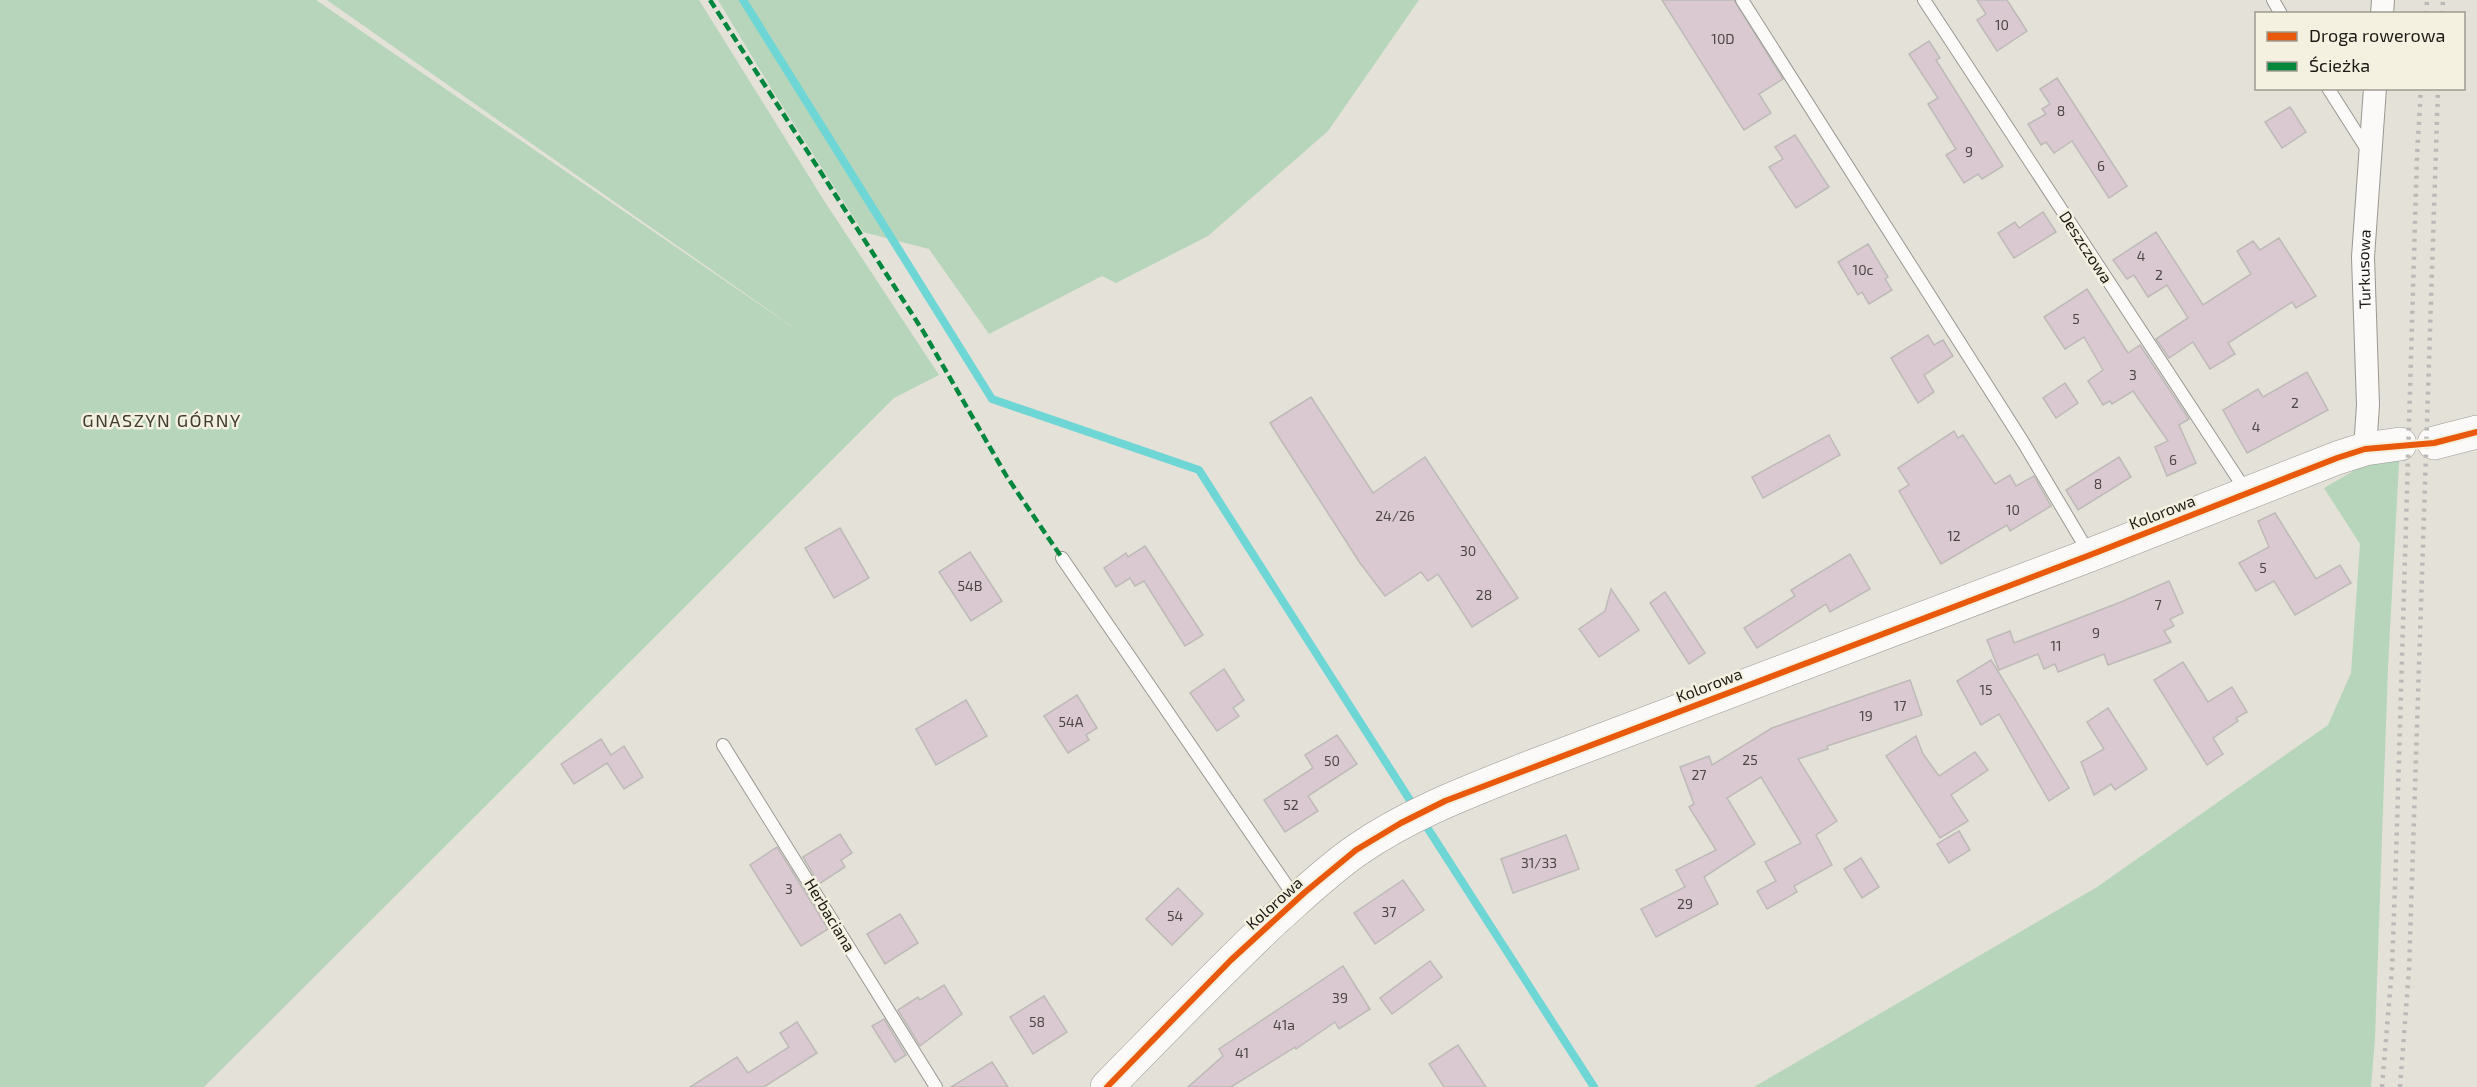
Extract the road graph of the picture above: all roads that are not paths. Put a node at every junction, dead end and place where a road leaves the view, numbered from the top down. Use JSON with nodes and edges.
{"nodes":[{"id":1,"x":1742,"y":0,"type":"edge"},
{"id":2,"x":1924,"y":0,"type":"edge"},
{"id":3,"x":2329,"y":90,"type":"edge"},
{"id":4,"x":2375,"y":90,"type":"edge"},
{"id":5,"x":2369,"y":153,"type":"junction"},
{"id":6,"x":2477,"y":432,"type":"edge"},
{"id":7,"x":2434,"y":443,"type":"dead end"},
{"id":8,"x":2400,"y":444,"type":"dead end"},
{"id":9,"x":2365,"y":449,"type":"junction"},
{"id":10,"x":2248,"y":494,"type":"junction"},
{"id":11,"x":2090,"y":555,"type":"junction"},
{"id":12,"x":1062,"y":558,"type":"dead end"},
{"id":13,"x":723,"y":745,"type":"dead end"},
{"id":14,"x":1296,"y":900,"type":"junction"},
{"id":15,"x":936,"y":1087,"type":"edge"},
{"id":16,"x":1107,"y":1087,"type":"edge"}],
"edges":[{"from":1,"to":11,"type":"lane"},
{"from":2,"to":10,"type":"lane","name":"Deszczowa"},
{"from":3,"to":5,"type":"lane"},
{"from":4,"to":5,"type":"street","name":"Turkusowa"},
{"from":5,"to":9,"type":"street","name":"Turkusowa"},
{"from":6,"to":7,"type":"street"},
{"from":8,"to":9,"type":"street","name":"Kolorowa"},
{"from":9,"to":10,"type":"street","name":"Kolorowa"},
{"from":10,"to":11,"type":"street","name":"Kolorowa"},
{"from":11,"to":14,"type":"street","name":"Kolorowa"},
{"from":12,"to":14,"type":"lane"},
{"from":13,"to":15,"type":"lane","name":"Herbaciana"},
{"from":14,"to":16,"type":"street","name":"Kolorowa"}]}
